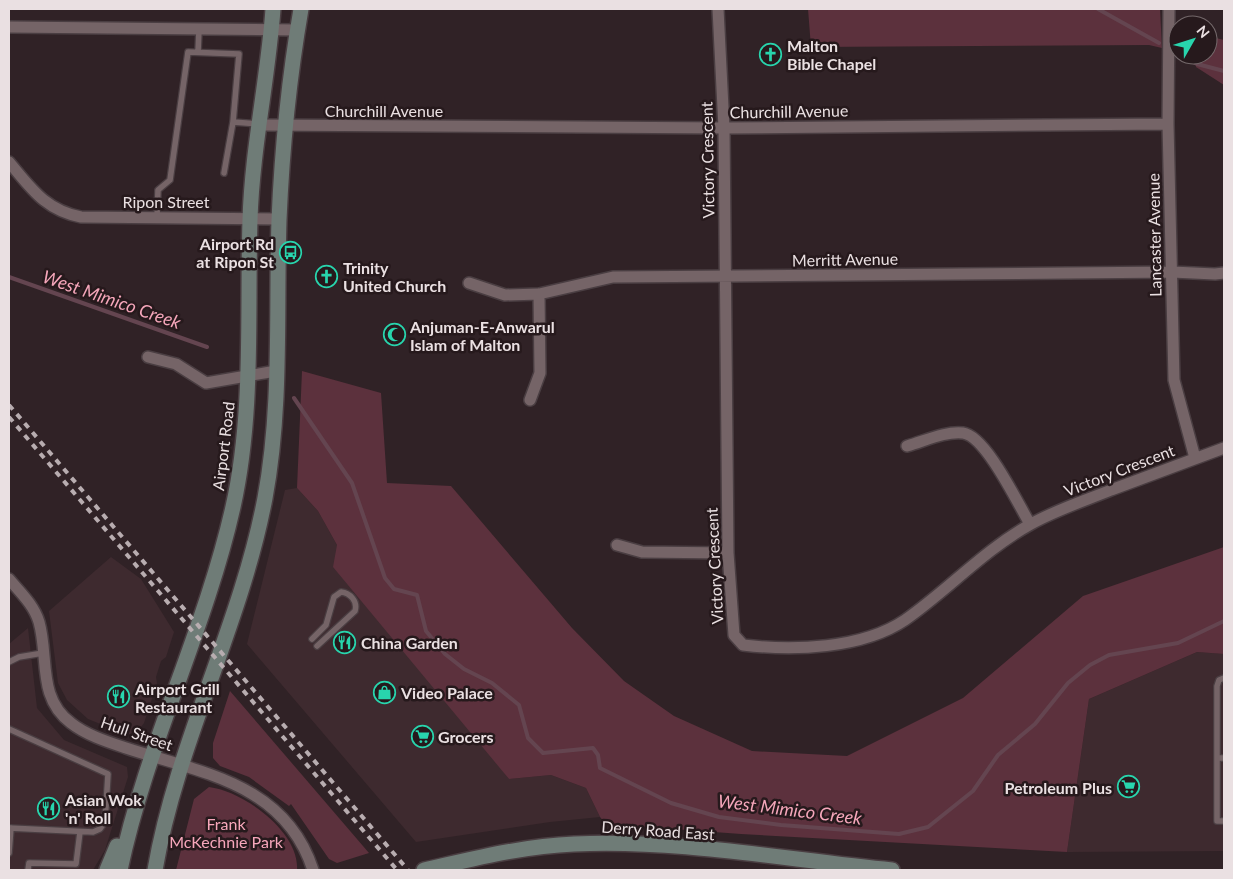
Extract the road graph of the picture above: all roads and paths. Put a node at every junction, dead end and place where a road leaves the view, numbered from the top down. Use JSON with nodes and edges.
{"nodes":[{"id":1,"x":273,"y":9,"type":"edge"},
{"id":2,"x":301,"y":9,"type":"edge"},
{"id":3,"x":718,"y":9,"type":"edge"},
{"id":4,"x":1169,"y":9,"type":"edge"},
{"id":5,"x":9,"y":27,"type":"edge"},
{"id":6,"x":199,"y":30,"type":"junction"},
{"id":7,"x":298,"y":30,"type":"junction"},
{"id":8,"x":271,"y":31,"type":"junction"},
{"id":9,"x":198,"y":52,"type":"junction"},
{"id":10,"x":233,"y":122,"type":"junction"},
{"id":11,"x":260,"y":124,"type":"junction"},
{"id":12,"x":1168,"y":124,"type":"junction"},
{"id":13,"x":286,"y":126,"type":"junction"},
{"id":14,"x":724,"y":128,"type":"junction"},
{"id":15,"x":9,"y":162,"type":"edge"},
{"id":16,"x":224,"y":173,"type":"dead end"},
{"id":17,"x":157,"y":218,"type":"junction"},
{"id":18,"x":250,"y":218,"type":"junction"},
{"id":19,"x":279,"y":219,"type":"junction"},
{"id":20,"x":1172,"y":272,"type":"junction"},
{"id":21,"x":1224,"y":272,"type":"edge"},
{"id":22,"x":724,"y":277,"type":"junction"},
{"id":23,"x":469,"y":283,"type":"dead end"},
{"id":24,"x":539,"y":294,"type":"junction"},
{"id":25,"x":148,"y":357,"type":"dead end"},
{"id":26,"x":276,"y":371,"type":"junction"},
{"id":27,"x":247,"y":377,"type":"junction"},
{"id":28,"x":530,"y":400,"type":"dead end"},
{"id":29,"x":907,"y":446,"type":"dead end"},
{"id":30,"x":1224,"y":448,"type":"edge"},
{"id":31,"x":1195,"y":458,"type":"junction"},
{"id":32,"x":1030,"y":524,"type":"junction"},
{"id":33,"x":617,"y":545,"type":"dead end"},
{"id":34,"x":728,"y":553,"type":"junction"},
{"id":35,"x":9,"y":579,"type":"edge"},
{"id":36,"x":312,"y":639,"type":"dead end"},
{"id":37,"x":317,"y":646,"type":"dead end"},
{"id":38,"x":43,"y":653,"type":"junction"},
{"id":39,"x":9,"y":662,"type":"edge"},
{"id":40,"x":1224,"y":678,"type":"edge"},
{"id":41,"x":9,"y":729,"type":"edge"},
{"id":42,"x":152,"y":756,"type":"junction"},
{"id":43,"x":1217,"y":758,"type":"junction"},
{"id":44,"x":1224,"y":758,"type":"edge"},
{"id":45,"x":181,"y":765,"type":"junction"},
{"id":46,"x":1224,"y":821,"type":"edge"},
{"id":47,"x":10,"y":828,"type":"edge"},
{"id":48,"x":80,"y":832,"type":"junction"},
{"id":49,"x":128,"y":832,"type":"junction"},
{"id":50,"x":9,"y":853,"type":"edge"},
{"id":51,"x":28,"y":870,"type":"edge"},
{"id":52,"x":107,"y":870,"type":"edge"},
{"id":53,"x":120,"y":870,"type":"edge"},
{"id":54,"x":155,"y":870,"type":"edge"},
{"id":55,"x":312,"y":870,"type":"edge"},
{"id":56,"x":424,"y":870,"type":"edge"},
{"id":57,"x":892,"y":870,"type":"edge"}],
"edges":[{"from":1,"to":8,"type":"main road","name":"Airport Road"},
{"from":2,"to":7,"type":"main road"},
{"from":3,"to":14,"type":"street","name":"Victory Crescent"},
{"from":4,"to":12,"type":"street","name":"Lancaster Avenue"},
{"from":5,"to":6,"type":"street"},
{"from":6,"to":8,"type":"street"},
{"from":6,"to":9,"type":"lane"},
{"from":7,"to":8,"type":"street"},
{"from":7,"to":13,"type":"main road"},
{"from":8,"to":11,"type":"main road","name":"Airport Road"},
{"from":9,"to":10,"type":"lane"},
{"from":9,"to":17,"type":"lane"},
{"from":10,"to":11,"type":"lane"},
{"from":10,"to":16,"type":"lane"},
{"from":11,"to":13,"type":"street","name":"Churchill Avenue"},
{"from":11,"to":18,"type":"main road","name":"Airport Road"},
{"from":12,"to":14,"type":"street","name":"Churchill Avenue"},
{"from":12,"to":20,"type":"street","name":"Lancaster Avenue"},
{"from":13,"to":14,"type":"street","name":"Churchill Avenue"},
{"from":13,"to":19,"type":"main road"},
{"from":14,"to":22,"type":"street","name":"Victory Crescent"},
{"from":15,"to":17,"type":"street","name":"Ripon Street"},
{"from":17,"to":18,"type":"street","name":"Ripon Street"},
{"from":18,"to":19,"type":"street","name":"Ripon Street"},
{"from":18,"to":27,"type":"main road","name":"Airport Road"},
{"from":19,"to":26,"type":"main road"},
{"from":20,"to":21,"type":"street","name":"Merritt Avenue"},
{"from":20,"to":22,"type":"street","name":"Merritt Avenue"},
{"from":20,"to":31,"type":"street","name":"Lancaster Avenue"},
{"from":22,"to":24,"type":"street","name":"Merritt Avenue"},
{"from":22,"to":34,"type":"street","name":"Victory Crescent"},
{"from":23,"to":24,"type":"street","name":"Merritt Avenue"},
{"from":24,"to":28,"type":"street"},
{"from":25,"to":27,"type":"street"},
{"from":26,"to":27,"type":"street"},
{"from":26,"to":45,"type":"main road"},
{"from":27,"to":42,"type":"main road","name":"Airport Road"},
{"from":29,"to":32,"type":"street"},
{"from":30,"to":31,"type":"street","name":"Victory Crescent"},
{"from":31,"to":32,"type":"street","name":"Victory Crescent"},
{"from":32,"to":34,"type":"street","name":"Victory Crescent"},
{"from":33,"to":34,"type":"street"},
{"from":35,"to":38,"type":"street","name":"Hull Street"},
{"from":36,"to":37,"type":"lane"},
{"from":38,"to":39,"type":"lane"},
{"from":38,"to":42,"type":"street","name":"Hull Street"},
{"from":40,"to":43,"type":"lane"},
{"from":41,"to":48,"type":"lane"},
{"from":42,"to":45,"type":"street","name":"Hull Street"},
{"from":42,"to":49,"type":"main road","name":"Airport Road"},
{"from":43,"to":44,"type":"lane"},
{"from":43,"to":46,"type":"lane"},
{"from":45,"to":54,"type":"main road"},
{"from":45,"to":55,"type":"street","name":"Hull Street"},
{"from":47,"to":48,"type":"lane"},
{"from":47,"to":50,"type":"lane"},
{"from":48,"to":51,"type":"lane"},
{"from":49,"to":52,"type":"main road"},
{"from":49,"to":53,"type":"main road","name":"Airport Road"},
{"from":56,"to":57,"type":"main road","name":"Derry Road East"}]}
